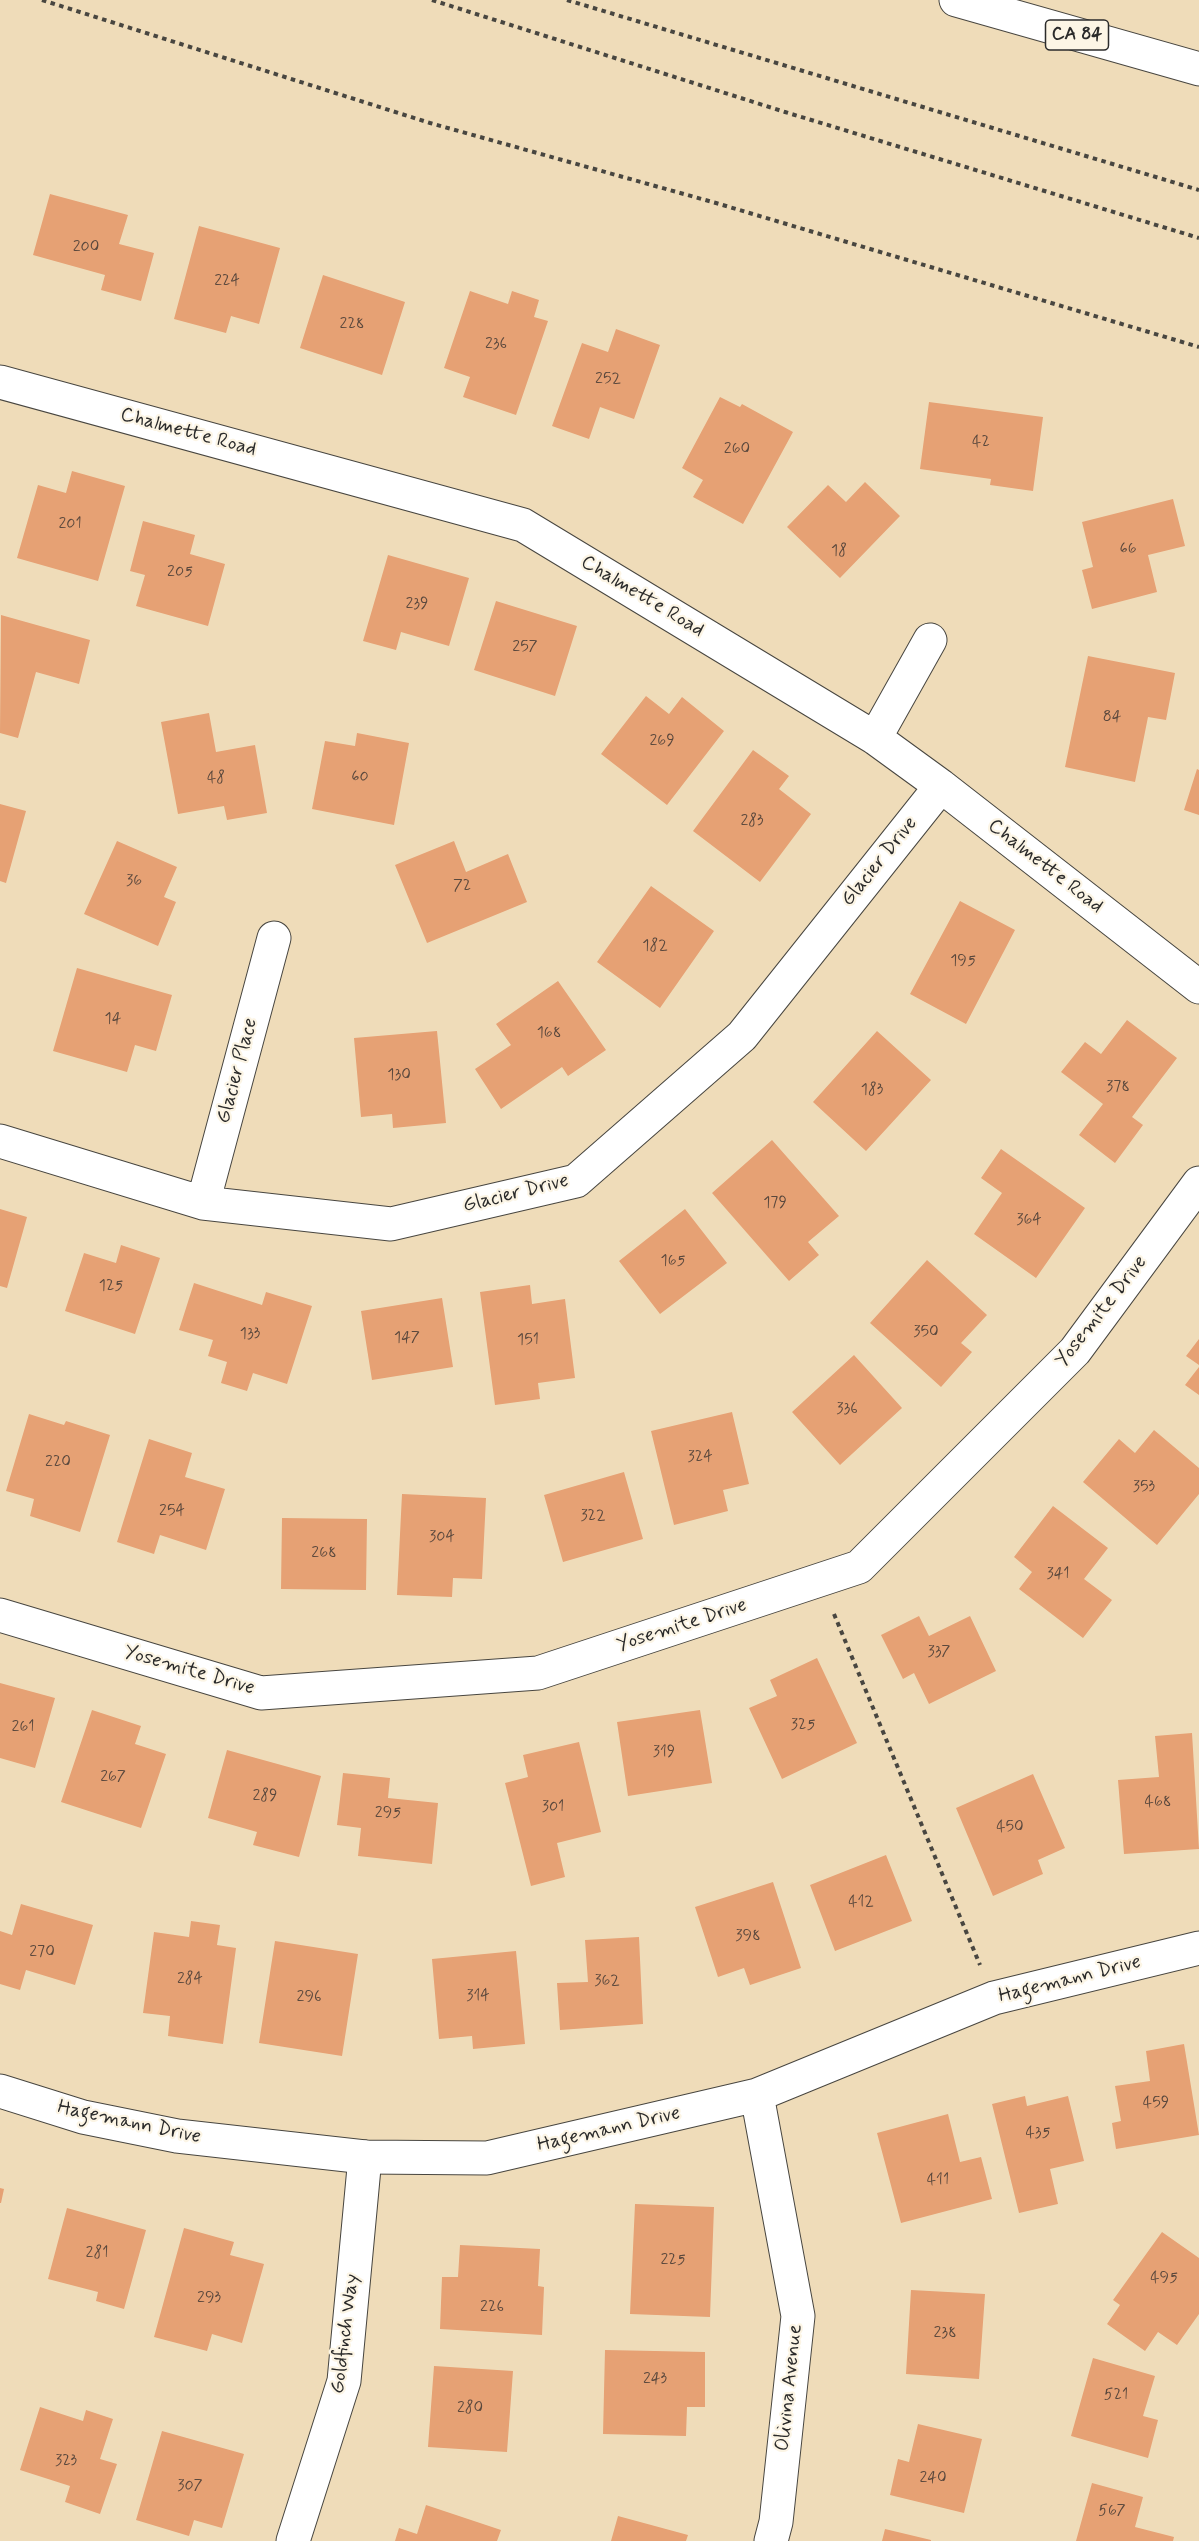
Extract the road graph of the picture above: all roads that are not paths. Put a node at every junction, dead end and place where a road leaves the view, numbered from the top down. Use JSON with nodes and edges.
{"nodes":[{"id":1,"x":956,"y":0,"type":"edge"},
{"id":2,"x":1199,"y":69,"type":"edge"},
{"id":3,"x":0,"y":382,"type":"edge"},
{"id":4,"x":930,"y":640,"type":"dead end"},
{"id":5,"x":875,"y":738,"type":"junction"},
{"id":6,"x":941,"y":786,"type":"junction"},
{"id":7,"x":274,"y":938,"type":"dead end"},
{"id":8,"x":1199,"y":987,"type":"edge"},
{"id":9,"x":0,"y":1141,"type":"edge"},
{"id":10,"x":1199,"y":1183,"type":"edge"},
{"id":11,"x":203,"y":1203,"type":"junction"},
{"id":12,"x":0,"y":1615,"type":"edge"},
{"id":13,"x":1199,"y":1948,"type":"edge"},
{"id":14,"x":0,"y":2091,"type":"edge"},
{"id":15,"x":758,"y":2095,"type":"junction"},
{"id":16,"x":365,"y":2157,"type":"junction"},
{"id":17,"x":293,"y":2541,"type":"edge"},
{"id":18,"x":771,"y":2541,"type":"edge"}],
"edges":[{"from":1,"to":2,"type":"main road","number":"CA 84"},
{"from":3,"to":5,"type":"main road","name":"Chalmette Road"},
{"from":4,"to":5,"type":"main road"},
{"from":5,"to":6,"type":"main road","name":"Chalmette Road"},
{"from":6,"to":8,"type":"main road","name":"Chalmette Road"},
{"from":6,"to":11,"type":"main road","name":"Glacier Drive"},
{"from":7,"to":11,"type":"main road","name":"Glacier Place"},
{"from":9,"to":11,"type":"main road","name":"Glacier Drive"},
{"from":10,"to":12,"type":"main road","name":"Yosemite Drive"},
{"from":13,"to":15,"type":"main road","name":"Hagemann Drive"},
{"from":14,"to":16,"type":"main road","name":"Hagemann Drive"},
{"from":15,"to":16,"type":"main road","name":"Hagemann Drive"},
{"from":15,"to":18,"type":"main road","name":"Olivina Avenue"},
{"from":16,"to":17,"type":"main road","name":"Goldfinch Way"}]}
